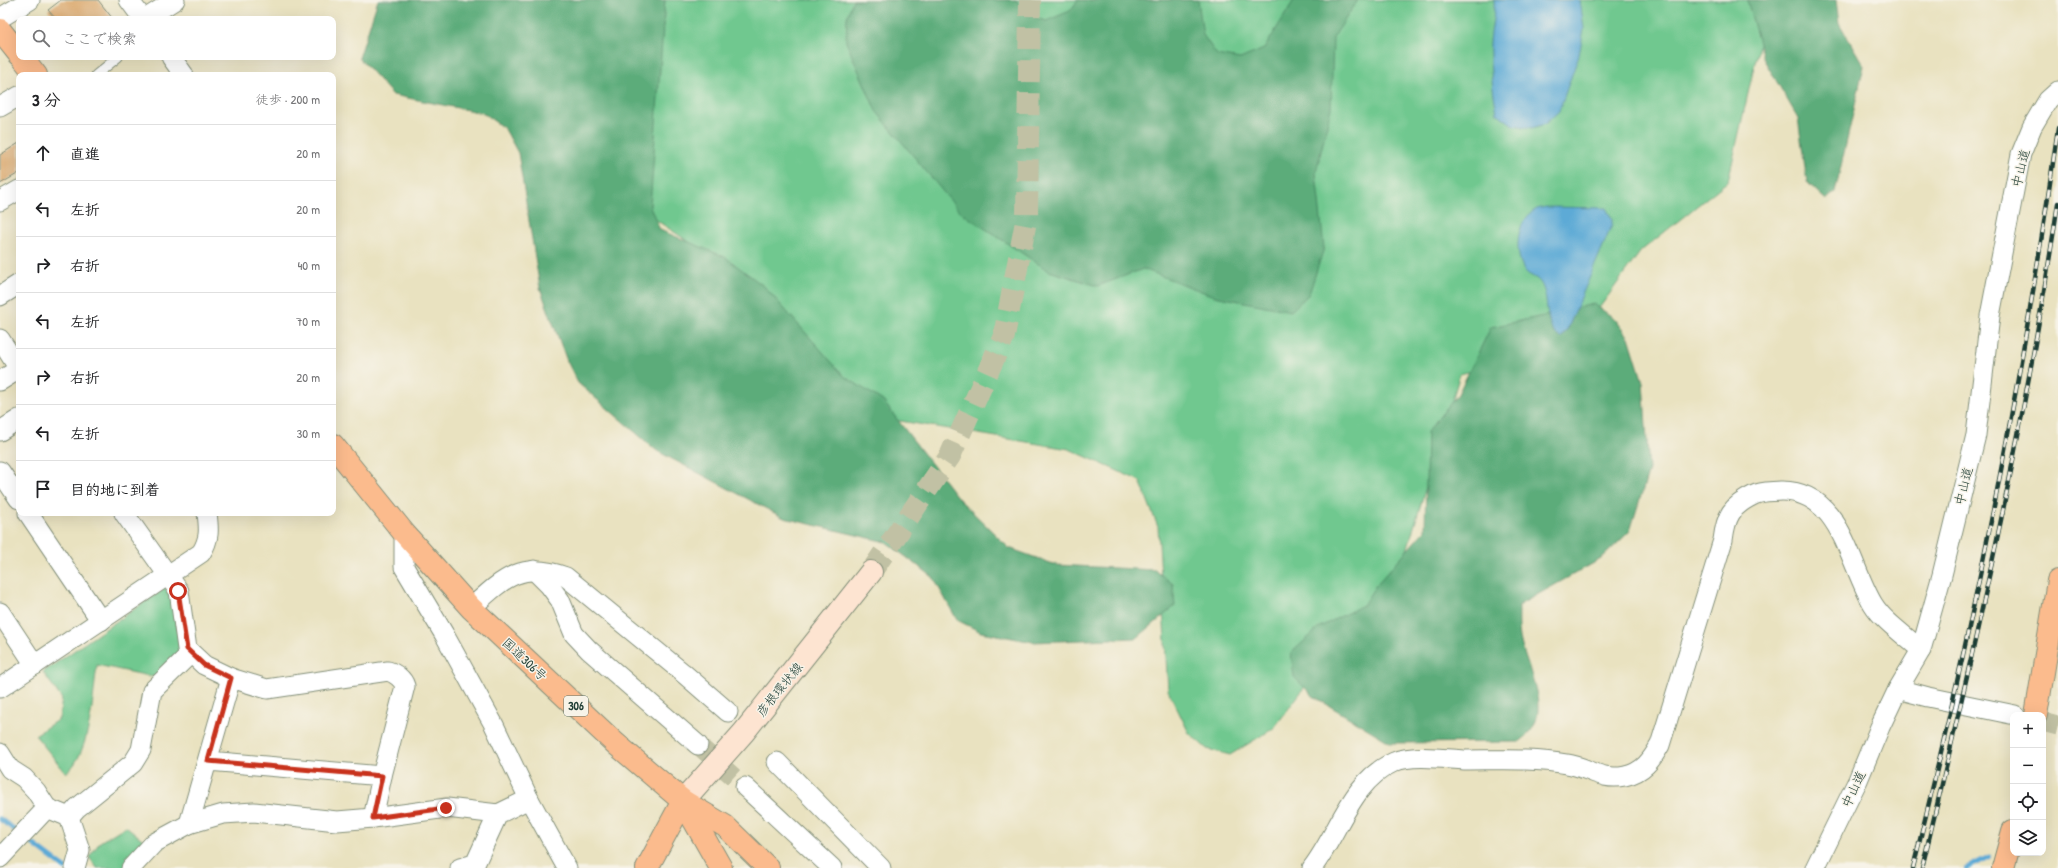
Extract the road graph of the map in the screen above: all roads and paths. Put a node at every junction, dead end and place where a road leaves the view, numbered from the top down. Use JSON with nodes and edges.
{"nodes":[{"id":1,"x":30,"y":0,"type":"edge"},
{"id":2,"x":129,"y":0,"type":"edge"},
{"id":3,"x":175,"y":0,"type":"edge"},
{"id":4,"x":142,"y":16,"type":"edge"},
{"id":5,"x":149,"y":16,"type":"edge"},
{"id":6,"x":0,"y":18,"type":"edge"},
{"id":7,"x":0,"y":30,"type":"edge"},
{"id":8,"x":16,"y":50,"type":"edge"},
{"id":9,"x":24,"y":60,"type":"edge"},
{"id":10,"x":114,"y":60,"type":"edge"},
{"id":11,"x":173,"y":60,"type":"edge"},
{"id":12,"x":34,"y":72,"type":"edge"},
{"id":13,"x":100,"y":72,"type":"edge"},
{"id":14,"x":182,"y":72,"type":"edge"},
{"id":15,"x":2058,"y":91,"type":"edge"},
{"id":16,"x":16,"y":98,"type":"edge"},
{"id":17,"x":0,"y":107,"type":"edge"},
{"id":18,"x":16,"y":192,"type":"edge"},
{"id":19,"x":0,"y":202,"type":"edge"},
{"id":20,"x":16,"y":286,"type":"edge"},
{"id":21,"x":0,"y":296,"type":"edge"},
{"id":22,"x":0,"y":339,"type":"edge"},
{"id":23,"x":16,"y":364,"type":"edge"},
{"id":24,"x":16,"y":371,"type":"edge"},
{"id":25,"x":0,"y":381,"type":"edge"},
{"id":26,"x":16,"y":422,"type":"edge"},
{"id":27,"x":0,"y":431,"type":"edge"},
{"id":28,"x":336,"y":449,"type":"edge"},
{"id":29,"x":0,"y":471,"type":"edge"},
{"id":30,"x":16,"y":495,"type":"edge"},
{"id":31,"x":30,"y":516,"type":"edge"},
{"id":32,"x":126,"y":516,"type":"edge"},
{"id":33,"x":207,"y":516,"type":"edge"},
{"id":34,"x":404,"y":533,"type":"junction"},
{"id":35,"x":534,"y":570,"type":"junction"},
{"id":36,"x":871,"y":572,"type":"tunnel mouth"},
{"id":37,"x":167,"y":577,"type":"junction"},
{"id":38,"x":2058,"y":581,"type":"edge"},
{"id":39,"x":471,"y":608,"type":"junction"},
{"id":40,"x":0,"y":612,"type":"edge"},
{"id":41,"x":101,"y":621,"type":"junction"},
{"id":42,"x":1921,"y":650,"type":"junction"},
{"id":43,"x":191,"y":653,"type":"junction"},
{"id":44,"x":35,"y":665,"type":"junction"},
{"id":45,"x":231,"y":678,"type":"junction"},
{"id":46,"x":0,"y":688,"type":"edge"},
{"id":47,"x":1898,"y":689,"type":"junction"},
{"id":48,"x":728,"y":712,"type":"dead end"},
{"id":49,"x":2036,"y":712,"type":"edge"},
{"id":50,"x":2010,"y":714,"type":"edge"},
{"id":51,"x":698,"y":745,"type":"tunnel mouth"},
{"id":52,"x":208,"y":761,"type":"junction"},
{"id":53,"x":777,"y":762,"type":"dead end"},
{"id":54,"x":3,"y":765,"type":"edge"},
{"id":55,"x":382,"y":776,"type":"junction"},
{"id":56,"x":745,"y":787,"type":"tunnel mouth"},
{"id":57,"x":529,"y":799,"type":"junction"},
{"id":58,"x":683,"y":801,"type":"junction"},
{"id":59,"x":48,"y":808,"type":"junction"},
{"id":60,"x":498,"y":814,"type":"junction"},
{"id":61,"x":69,"y":817,"type":"junction"},
{"id":62,"x":373,"y":818,"type":"junction"},
{"id":63,"x":189,"y":824,"type":"junction"},
{"id":64,"x":2010,"y":842,"type":"edge"},
{"id":65,"x":4,"y":857,"type":"edge"},
{"id":66,"x":77,"y":867,"type":"edge"},
{"id":67,"x":131,"y":868,"type":"edge"},
{"id":68,"x":460,"y":868,"type":"edge"},
{"id":69,"x":567,"y":868,"type":"edge"},
{"id":70,"x":647,"y":868,"type":"edge"},
{"id":71,"x":720,"y":868,"type":"edge"},
{"id":72,"x":768,"y":868,"type":"edge"},
{"id":73,"x":832,"y":868,"type":"edge"},
{"id":74,"x":881,"y":868,"type":"edge"},
{"id":75,"x":1312,"y":868,"type":"edge"},
{"id":76,"x":1815,"y":868,"type":"edge"},
{"id":77,"x":2003,"y":868,"type":"edge"}],
"edges":[{"from":1,"to":6,"type":"street"},
{"from":2,"to":4,"type":"street"},
{"from":3,"to":5,"type":"street"},
{"from":7,"to":8,"type":"highway"},
{"from":9,"to":12,"type":"highway"},
{"from":10,"to":13,"type":"lane"},
{"from":11,"to":14,"type":"street"},
{"from":15,"to":42,"type":"street","name":"中山道"},
{"from":16,"to":17,"type":"street"},
{"from":18,"to":19,"type":"street"},
{"from":20,"to":21,"type":"street"},
{"from":22,"to":23,"type":"street"},
{"from":24,"to":25,"type":"street"},
{"from":26,"to":27,"type":"street"},
{"from":28,"to":34,"type":"highway","name":"国道306号","number":"306"},
{"from":29,"to":30,"type":"street"},
{"from":31,"to":41,"type":"street"},
{"from":32,"to":37,"type":"street"},
{"from":33,"to":37,"type":"street"},
{"from":34,"to":39,"type":"highway","name":"国道306号","number":"306"},
{"from":34,"to":57,"type":"street"},
{"from":35,"to":39,"type":"street"},
{"from":35,"to":48,"type":"street"},
{"from":35,"to":51,"type":"street"},
{"from":36,"to":58,"type":"main road","name":"彦根環状線"},
{"from":37,"to":41,"type":"street"},
{"from":37,"to":43,"type":"street"},
{"from":38,"to":49,"type":"highway"},
{"from":39,"to":58,"type":"highway","name":"国道306号","number":"306"},
{"from":40,"to":44,"type":"street"},
{"from":41,"to":44,"type":"street"},
{"from":42,"to":47,"type":"street","name":"中山道"},
{"from":42,"to":75,"type":"street"},
{"from":43,"to":45,"type":"street"},
{"from":43,"to":61,"type":"street"},
{"from":44,"to":46,"type":"street"},
{"from":45,"to":52,"type":"street"},
{"from":45,"to":55,"type":"street"},
{"from":47,"to":50,"type":"street"},
{"from":47,"to":76,"type":"street","name":"中山道"},
{"from":52,"to":55,"type":"street"},
{"from":52,"to":63,"type":"street"},
{"from":53,"to":74,"type":"street"},
{"from":54,"to":59,"type":"street"},
{"from":55,"to":62,"type":"street"},
{"from":56,"to":73,"type":"street"},
{"from":57,"to":60,"type":"street"},
{"from":57,"to":69,"type":"street"},
{"from":58,"to":70,"type":"highway"},
{"from":58,"to":71,"type":"highway"},
{"from":58,"to":72,"type":"highway"},
{"from":59,"to":61,"type":"street"},
{"from":59,"to":65,"type":"street"},
{"from":60,"to":62,"type":"street"},
{"from":60,"to":68,"type":"street"},
{"from":61,"to":66,"type":"street"},
{"from":62,"to":63,"type":"street"},
{"from":63,"to":67,"type":"street"},
{"from":64,"to":77,"type":"highway"}]}
